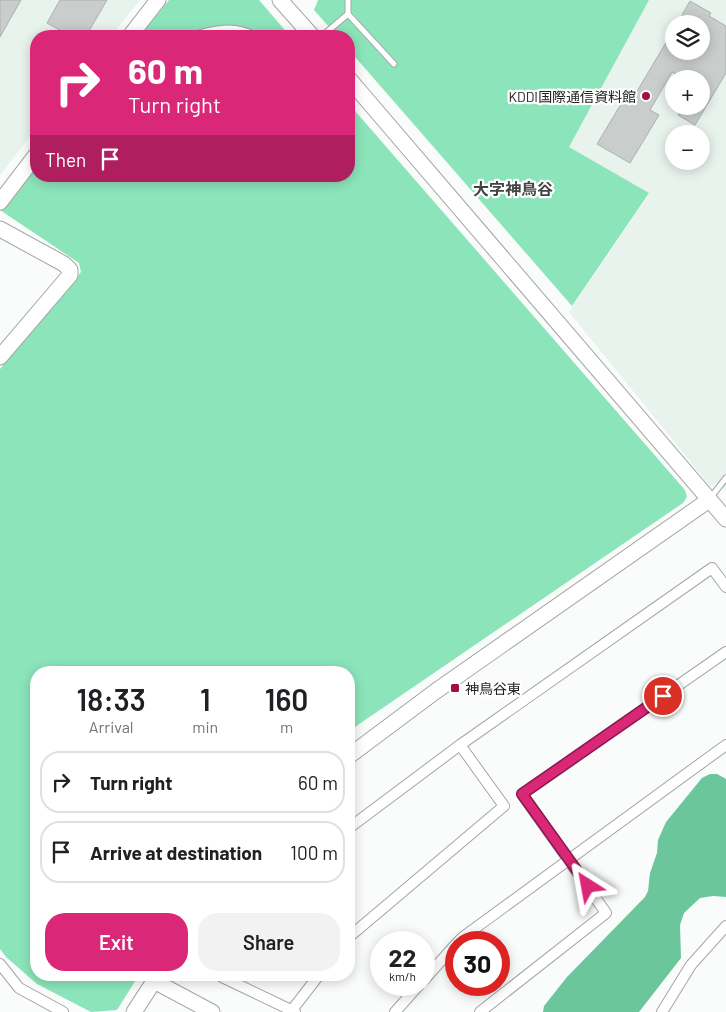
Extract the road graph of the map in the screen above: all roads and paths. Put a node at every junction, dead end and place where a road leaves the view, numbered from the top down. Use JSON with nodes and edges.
{"nodes":[{"id":1,"x":158,"y":0,"type":"edge"},
{"id":2,"x":348,"y":0,"type":"edge"},
{"id":3,"x":285,"y":2,"type":"edge"},
{"id":4,"x":348,"y":14,"type":"junction"},
{"id":5,"x":135,"y":30,"type":"edge"},
{"id":6,"x":205,"y":30,"type":"edge"},
{"id":7,"x":242,"y":30,"type":"edge"},
{"id":8,"x":307,"y":30,"type":"edge"},
{"id":9,"x":329,"y":30,"type":"edge"},
{"id":10,"x":394,"y":64,"type":"dead end"},
{"id":11,"x":355,"y":86,"type":"edge"},
{"id":12,"x":30,"y":163,"type":"edge"},
{"id":13,"x":0,"y":202,"type":"edge"},
{"id":14,"x":0,"y":229,"type":"edge"},
{"id":15,"x":0,"y":357,"type":"edge"},
{"id":16,"x":726,"y":478,"type":"edge"},
{"id":17,"x":709,"y":500,"type":"junction"},
{"id":18,"x":726,"y":519,"type":"edge"},
{"id":19,"x":726,"y":587,"type":"edge"},
{"id":20,"x":726,"y":652,"type":"edge"},
{"id":21,"x":460,"y":745,"type":"junction"},
{"id":22,"x":726,"y":745,"type":"edge"},
{"id":23,"x":355,"y":752,"type":"edge"},
{"id":24,"x":355,"y":824,"type":"edge"},
{"id":25,"x":570,"y":859,"type":"junction"},
{"id":26,"x":726,"y":926,"type":"edge"},
{"id":27,"x":355,"y":931,"type":"edge"},
{"id":28,"x":471,"y":931,"type":"edge"},
{"id":29,"x":445,"y":956,"type":"edge"},
{"id":30,"x":0,"y":964,"type":"edge"},
{"id":31,"x":435,"y":968,"type":"edge"},
{"id":32,"x":154,"y":981,"type":"edge"},
{"id":33,"x":161,"y":981,"type":"edge"},
{"id":34,"x":230,"y":981,"type":"edge"},
{"id":35,"x":315,"y":981,"type":"edge"},
{"id":36,"x":409,"y":996,"type":"edge"},
{"id":37,"x":208,"y":1011,"type":"edge"},
{"id":38,"x":294,"y":1011,"type":"edge"},
{"id":39,"x":63,"y":1012,"type":"edge"},
{"id":40,"x":134,"y":1012,"type":"edge"},
{"id":41,"x":394,"y":1012,"type":"edge"},
{"id":42,"x":480,"y":1012,"type":"edge"},
{"id":43,"x":662,"y":1012,"type":"edge"}],
"edges":[{"from":1,"to":5,"type":"street"},
{"from":2,"to":4,"type":"lane"},
{"from":3,"to":8,"type":"street"},
{"from":4,"to":9,"type":"lane"},
{"from":4,"to":10,"type":"lane"},
{"from":6,"to":7,"type":"lane"},
{"from":11,"to":17,"type":"street"},
{"from":12,"to":13,"type":"street"},
{"from":14,"to":15,"type":"street"},
{"from":16,"to":17,"type":"lane"},
{"from":17,"to":18,"type":"street"},
{"from":17,"to":23,"type":"street"},
{"from":19,"to":21,"type":"street"},
{"from":20,"to":25,"type":"street"},
{"from":21,"to":24,"type":"street"},
{"from":21,"to":27,"type":"street"},
{"from":22,"to":25,"type":"street"},
{"from":25,"to":28,"type":"street"},
{"from":25,"to":42,"type":"street"},
{"from":26,"to":43,"type":"street"},
{"from":29,"to":31,"type":"street"},
{"from":30,"to":39,"type":"street"},
{"from":32,"to":40,"type":"street"},
{"from":33,"to":37,"type":"street"},
{"from":34,"to":38,"type":"street"},
{"from":35,"to":38,"type":"street"},
{"from":36,"to":41,"type":"street"}]}
